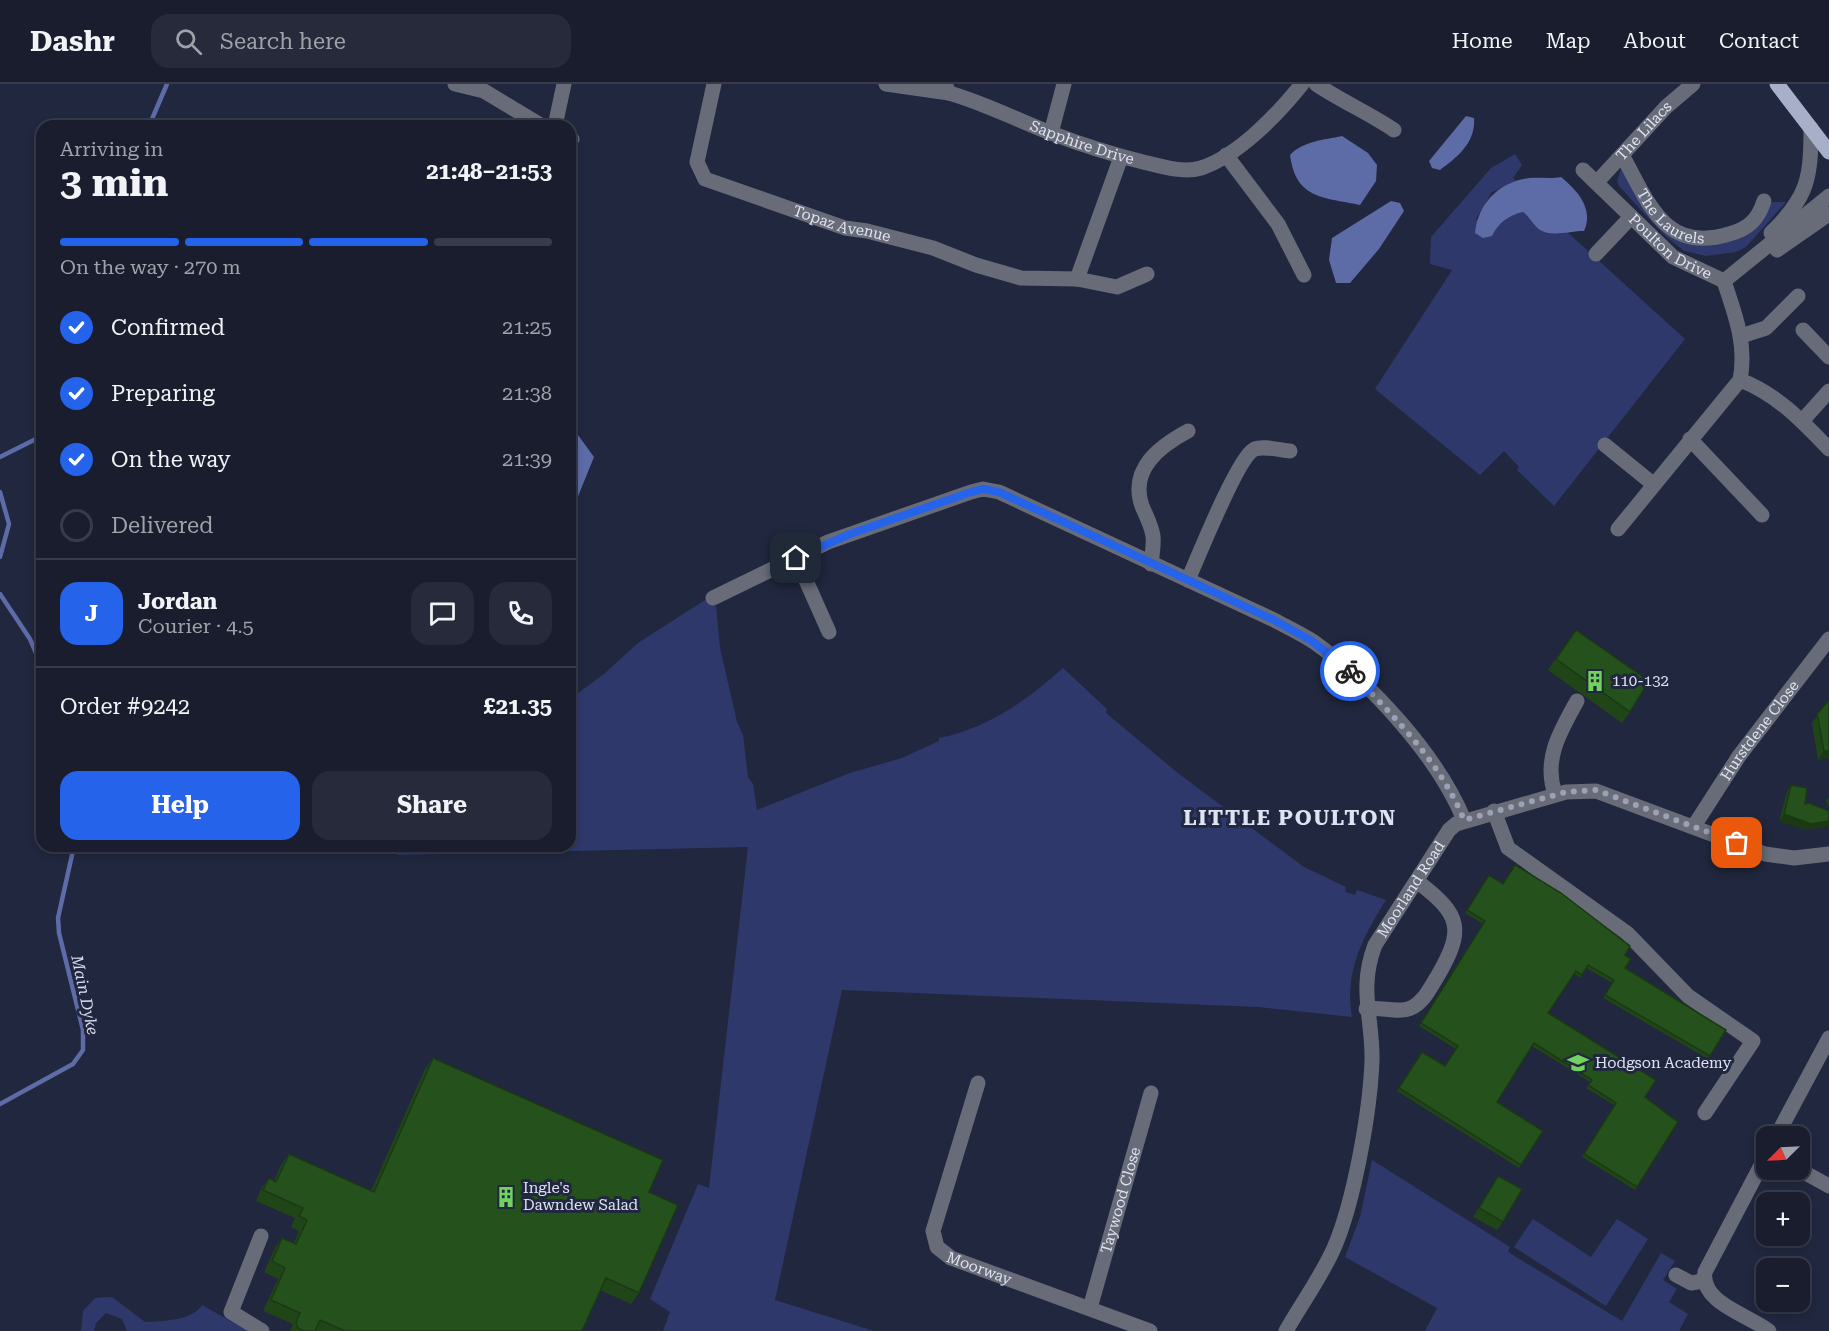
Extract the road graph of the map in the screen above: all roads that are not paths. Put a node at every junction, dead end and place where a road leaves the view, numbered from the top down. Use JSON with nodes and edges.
{"nodes":[{"id":1,"x":455,"y":84,"type":"edge"},
{"id":2,"x":564,"y":84,"type":"edge"},
{"id":3,"x":714,"y":84,"type":"edge"},
{"id":4,"x":886,"y":84,"type":"edge"},
{"id":5,"x":1064,"y":84,"type":"edge"},
{"id":6,"x":1302,"y":84,"type":"edge"},
{"id":7,"x":1316,"y":84,"type":"edge"},
{"id":8,"x":1694,"y":84,"type":"edge"},
{"id":9,"x":1777,"y":84,"type":"edge"},
{"id":10,"x":947,"y":89,"type":"edge"},
{"id":11,"x":532,"y":120,"type":"edge"},
{"id":12,"x":556,"y":120,"type":"edge"},
{"id":13,"x":1811,"y":128,"type":"junction"},
{"id":14,"x":1394,"y":129,"type":"dead end"},
{"id":15,"x":1051,"y":133,"type":"junction"},
{"id":16,"x":1829,"y":152,"type":"edge"},
{"id":17,"x":1226,"y":155,"type":"junction"},
{"id":18,"x":1622,"y":155,"type":"junction"},
{"id":19,"x":1121,"y":157,"type":"junction"},
{"id":20,"x":1584,"y":170,"type":"dead end"},
{"id":21,"x":1598,"y":181,"type":"junction"},
{"id":22,"x":1829,"y":196,"type":"edge"},
{"id":23,"x":1764,"y":201,"type":"dead end"},
{"id":24,"x":1829,"y":214,"type":"edge"},
{"id":25,"x":1632,"y":217,"type":"junction"},
{"id":26,"x":1596,"y":254,"type":"dead end"},
{"id":27,"x":1749,"y":262,"type":"junction"},
{"id":28,"x":1147,"y":274,"type":"dead end"},
{"id":29,"x":1304,"y":275,"type":"dead end"},
{"id":30,"x":1077,"y":279,"type":"junction"},
{"id":31,"x":1724,"y":281,"type":"junction"},
{"id":32,"x":1798,"y":296,"type":"dead end"},
{"id":33,"x":1803,"y":330,"type":"dead end"},
{"id":34,"x":1741,"y":336,"type":"junction"},
{"id":35,"x":1829,"y":357,"type":"edge"},
{"id":36,"x":1740,"y":380,"type":"junction"},
{"id":37,"x":1829,"y":391,"type":"edge"},
{"id":38,"x":1802,"y":421,"type":"junction"},
{"id":39,"x":1188,"y":431,"type":"dead end"},
{"id":40,"x":1690,"y":439,"type":"junction"},
{"id":41,"x":1605,"y":445,"type":"dead end"},
{"id":42,"x":1829,"y":449,"type":"edge"},
{"id":43,"x":1290,"y":451,"type":"dead end"},
{"id":44,"x":1653,"y":484,"type":"junction"},
{"id":45,"x":1762,"y":515,"type":"dead end"},
{"id":46,"x":1618,"y":529,"type":"dead end"},
{"id":47,"x":796,"y":558,"type":"junction"},
{"id":48,"x":1151,"y":564,"type":"junction"},
{"id":49,"x":1188,"y":580,"type":"junction"},
{"id":50,"x":712,"y":598,"type":"dead end"},
{"id":51,"x":829,"y":632,"type":"dead end"},
{"id":52,"x":1829,"y":639,"type":"edge"},
{"id":53,"x":1577,"y":701,"type":"dead end"},
{"id":54,"x":1556,"y":794,"type":"junction"},
{"id":55,"x":1494,"y":811,"type":"junction"},
{"id":56,"x":1464,"y":820,"type":"junction"},
{"id":57,"x":1694,"y":826,"type":"junction"},
{"id":58,"x":1829,"y":854,"type":"edge"},
{"id":59,"x":1418,"y":882,"type":"junction"},
{"id":60,"x":1366,"y":1009,"type":"junction"},
{"id":61,"x":1829,"y":1038,"type":"edge"},
{"id":62,"x":978,"y":1083,"type":"dead end"},
{"id":63,"x":1151,"y":1093,"type":"dead end"},
{"id":64,"x":1705,"y":1113,"type":"dead end"},
{"id":65,"x":1782,"y":1126,"type":"edge"},
{"id":66,"x":1756,"y":1175,"type":"edge"},
{"id":67,"x":1810,"y":1176,"type":"edge"},
{"id":68,"x":1829,"y":1186,"type":"edge"},
{"id":69,"x":261,"y":1236,"type":"dead end"},
{"id":70,"x":1676,"y":1275,"type":"dead end"},
{"id":71,"x":1703,"y":1281,"type":"junction"},
{"id":72,"x":1090,"y":1308,"type":"junction"},
{"id":73,"x":262,"y":1331,"type":"edge"},
{"id":74,"x":1150,"y":1331,"type":"edge"},
{"id":75,"x":1286,"y":1331,"type":"edge"},
{"id":76,"x":1769,"y":1331,"type":"edge"}],
"edges":[{"from":1,"to":11,"type":"street"},
{"from":2,"to":12,"type":"street"},
{"from":3,"to":30,"type":"street","name":"Topaz Avenue"},
{"from":4,"to":10,"type":"street","name":"Sapphire Drive"},
{"from":5,"to":15,"type":"street"},
{"from":6,"to":17,"type":"street","name":"Sapphire Drive"},
{"from":7,"to":14,"type":"street"},
{"from":8,"to":18,"type":"street","name":"The Lilacs"},
{"from":9,"to":13,"type":"main road"},
{"from":10,"to":15,"type":"street","name":"Sapphire Drive"},
{"from":13,"to":16,"type":"main road"},
{"from":13,"to":27,"type":"street"},
{"from":15,"to":19,"type":"street","name":"Sapphire Drive"},
{"from":17,"to":19,"type":"street","name":"Sapphire Drive"},
{"from":17,"to":29,"type":"street"},
{"from":18,"to":21,"type":"street","name":"The Lilacs"},
{"from":18,"to":23,"type":"street","name":"The Laurels"},
{"from":19,"to":30,"type":"street"},
{"from":20,"to":21,"type":"street","name":"Poulton Drive"},
{"from":21,"to":25,"type":"street","name":"Poulton Drive"},
{"from":22,"to":27,"type":"street","name":"Poulton Drive"},
{"from":24,"to":27,"type":"street","name":"Poulton Drive"},
{"from":25,"to":26,"type":"street"},
{"from":25,"to":31,"type":"street","name":"Poulton Drive"},
{"from":27,"to":31,"type":"street","name":"Poulton Drive"},
{"from":28,"to":30,"type":"street","name":"Topaz Avenue"},
{"from":31,"to":34,"type":"street"},
{"from":32,"to":34,"type":"street"},
{"from":33,"to":35,"type":"street"},
{"from":34,"to":36,"type":"street"},
{"from":36,"to":38,"type":"street"},
{"from":36,"to":40,"type":"street"},
{"from":37,"to":38,"type":"street"},
{"from":38,"to":42,"type":"street"},
{"from":39,"to":48,"type":"street"},
{"from":40,"to":44,"type":"street"},
{"from":40,"to":45,"type":"street"},
{"from":41,"to":44,"type":"street"},
{"from":43,"to":49,"type":"street"},
{"from":44,"to":46,"type":"street"},
{"from":47,"to":48,"type":"street"},
{"from":47,"to":50,"type":"street"},
{"from":47,"to":51,"type":"street"},
{"from":48,"to":49,"type":"street"},
{"from":49,"to":56,"type":"street"},
{"from":52,"to":57,"type":"street","name":"Hurstdene Close"},
{"from":53,"to":54,"type":"street"},
{"from":54,"to":55,"type":"street","name":"Moorland Road"},
{"from":54,"to":57,"type":"street","name":"Moorland Road"},
{"from":55,"to":56,"type":"street","name":"Moorland Road"},
{"from":55,"to":64,"type":"street"},
{"from":56,"to":59,"type":"street","name":"Moorland Road"},
{"from":57,"to":58,"type":"street","name":"Moorland Road"},
{"from":59,"to":60,"type":"street","name":"Moorland Road"},
{"from":59,"to":60,"type":"street"},
{"from":60,"to":75,"type":"street","name":"Moorland Road"},
{"from":61,"to":65,"type":"street"},
{"from":62,"to":72,"type":"street","name":"Moorway"},
{"from":63,"to":72,"type":"street","name":"Taywood Close"},
{"from":66,"to":71,"type":"street"},
{"from":67,"to":68,"type":"street"},
{"from":69,"to":73,"type":"street"},
{"from":70,"to":71,"type":"street"},
{"from":71,"to":76,"type":"street"},
{"from":72,"to":74,"type":"street","name":"Moorway"}]}
